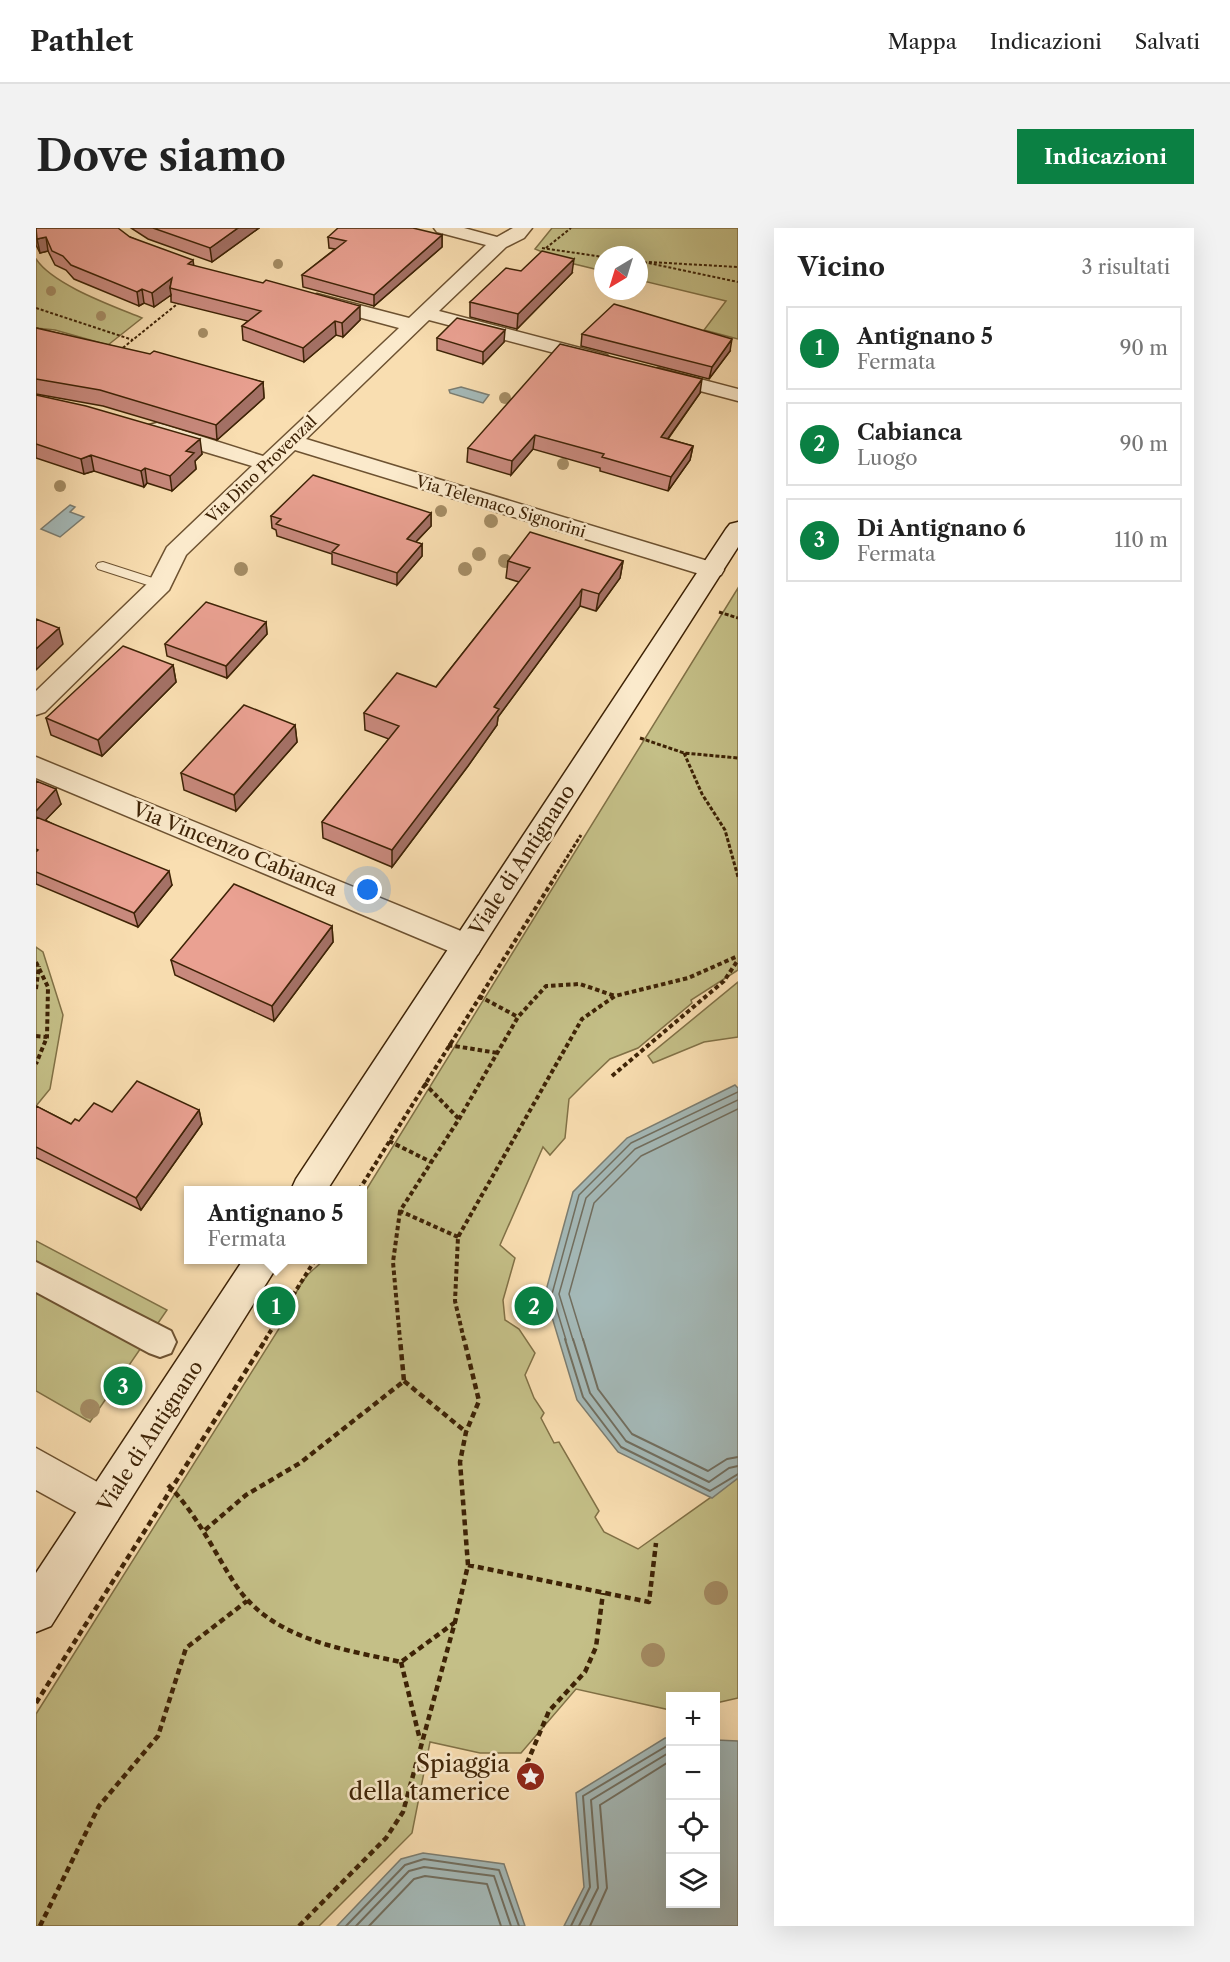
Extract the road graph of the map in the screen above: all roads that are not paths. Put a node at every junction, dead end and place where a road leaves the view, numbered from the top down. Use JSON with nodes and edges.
{"nodes":[{"id":1,"x":443,"y":228,"type":"edge"},
{"id":2,"x":523,"y":228,"type":"edge"},
{"id":3,"x":499,"y":243,"type":"junction"},
{"id":4,"x":299,"y":295,"type":"edge"},
{"id":5,"x":418,"y":319,"type":"junction"},
{"id":6,"x":738,"y":395,"type":"edge"},
{"id":7,"x":135,"y":424,"type":"edge"},
{"id":8,"x":290,"y":441,"type":"junction"},
{"id":9,"x":267,"y":464,"type":"junction"},
{"id":10,"x":738,"y":529,"type":"edge"},
{"id":11,"x":103,"y":566,"type":"dead end"},
{"id":12,"x":712,"y":570,"type":"junction"},
{"id":13,"x":160,"y":585,"type":"junction"},
{"id":14,"x":36,"y":706,"type":"edge"},
{"id":15,"x":36,"y":767,"type":"edge"},
{"id":16,"x":467,"y":946,"type":"junction"},
{"id":17,"x":311,"y":1186,"type":"edge"},
{"id":18,"x":260,"y":1264,"type":"edge"},
{"id":19,"x":36,"y":1276,"type":"edge"},
{"id":20,"x":160,"y":1342,"type":"dead end"},
{"id":21,"x":36,"y":1468,"type":"edge"},
{"id":22,"x":103,"y":1507,"type":"junction"},
{"id":23,"x":36,"y":1611,"type":"edge"}],
"edges":[{"from":1,"to":3,"type":"street"},
{"from":2,"to":3,"type":"street","name":"Via Dino Provenzal"},
{"from":3,"to":5,"type":"street","name":"Via Dino Provenzal"},
{"from":4,"to":5,"type":"street"},
{"from":5,"to":6,"type":"street"},
{"from":5,"to":8,"type":"street","name":"Via Dino Provenzal"},
{"from":7,"to":9,"type":"street"},
{"from":8,"to":9,"type":"street","name":"Via Dino Provenzal"},
{"from":8,"to":12,"type":"street","name":"Via Telemaco Signorini"},
{"from":9,"to":13,"type":"street","name":"Via Dino Provenzal"},
{"from":10,"to":12,"type":"street","name":"Viale di Antignano"},
{"from":11,"to":13,"type":"lane"},
{"from":12,"to":16,"type":"street","name":"Viale di Antignano"},
{"from":13,"to":14,"type":"street","name":"Via Dino Provenzal"},
{"from":15,"to":16,"type":"street","name":"Via Vincenzo Cabianca"},
{"from":16,"to":17,"type":"street","name":"Viale di Antignano"},
{"from":18,"to":22,"type":"street","name":"Viale di Antignano"},
{"from":19,"to":20,"type":"street"},
{"from":21,"to":22,"type":"street"},
{"from":22,"to":23,"type":"street","name":"Viale di Antignano"}]}
